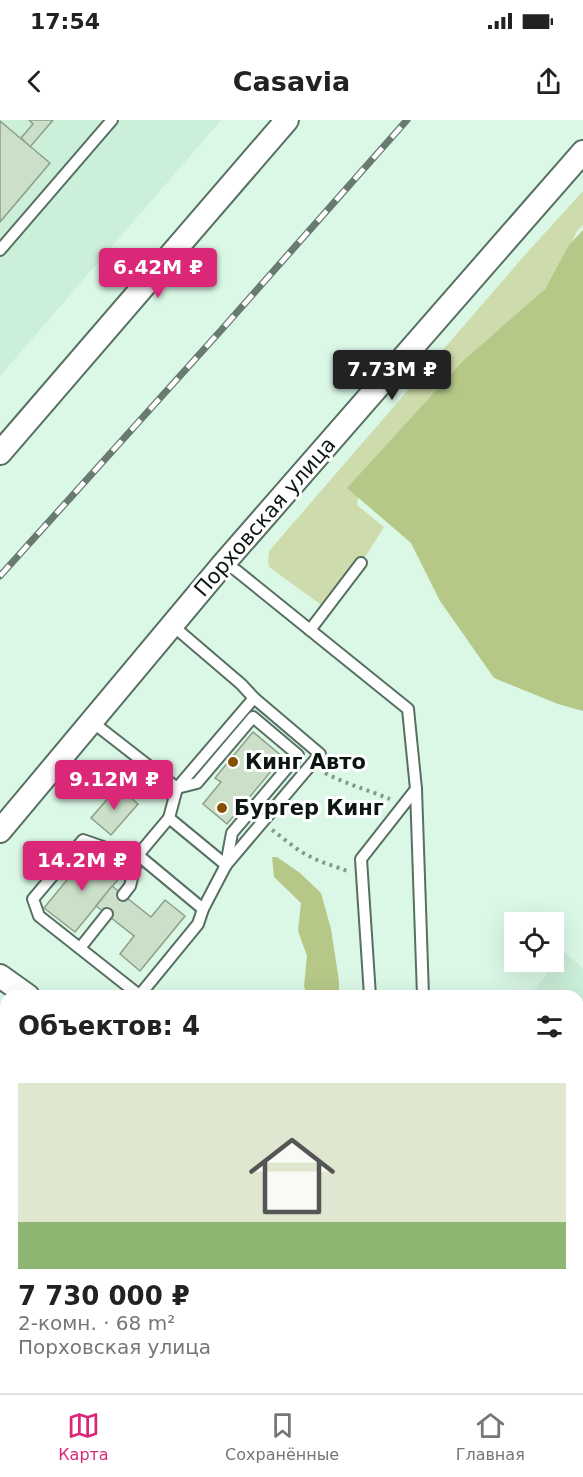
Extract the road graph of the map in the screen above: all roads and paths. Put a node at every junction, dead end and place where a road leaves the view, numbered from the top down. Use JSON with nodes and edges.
{"nodes":[{"id":1,"x":112,"y":120,"type":"edge"},
{"id":2,"x":287,"y":120,"type":"edge"},
{"id":3,"x":583,"y":152,"type":"edge"},
{"id":4,"x":0,"y":250,"type":"edge"},
{"id":5,"x":0,"y":453,"type":"edge"},
{"id":6,"x":224,"y":562,"type":"junction"},
{"id":7,"x":361,"y":563,"type":"dead end"},
{"id":8,"x":172,"y":626,"type":"junction"},
{"id":9,"x":310,"y":630,"type":"junction"},
{"id":10,"x":254,"y":698,"type":"junction"},
{"id":11,"x":91,"y":721,"type":"junction"},
{"id":12,"x":311,"y":765,"type":"junction"},
{"id":13,"x":177,"y":788,"type":"junction"},
{"id":14,"x":416,"y":789,"type":"junction"},
{"id":15,"x":404,"y":805,"type":"junction"},
{"id":16,"x":169,"y":818,"type":"junction"},
{"id":17,"x":262,"y":822,"type":"junction"},
{"id":18,"x":0,"y":831,"type":"edge"},
{"id":19,"x":138,"y":855,"type":"junction"},
{"id":20,"x":226,"y":865,"type":"junction"},
{"id":21,"x":363,"y":878,"type":"junction"},
{"id":22,"x":123,"y":895,"type":"dead end"},
{"id":23,"x":203,"y":909,"type":"junction"},
{"id":24,"x":107,"y":914,"type":"dead end"},
{"id":25,"x":80,"y":948,"type":"junction"},
{"id":26,"x":0,"y":976,"type":"edge"},
{"id":27,"x":20,"y":990,"type":"edge"},
{"id":28,"x":133,"y":990,"type":"edge"},
{"id":29,"x":143,"y":990,"type":"edge"},
{"id":30,"x":370,"y":990,"type":"edge"},
{"id":31,"x":423,"y":990,"type":"edge"}],
"edges":[{"from":1,"to":4,"type":"lane"},
{"from":2,"to":5,"type":"street"},
{"from":3,"to":6,"type":"street","name":"Порховская улица"},
{"from":6,"to":8,"type":"street","name":"Порховская улица"},
{"from":6,"to":9,"type":"lane"},
{"from":7,"to":9,"type":"lane"},
{"from":8,"to":10,"type":"lane"},
{"from":8,"to":11,"type":"street","name":"Порховская улица"},
{"from":9,"to":14,"type":"lane"},
{"from":10,"to":12,"type":"lane"},
{"from":10,"to":13,"type":"lane"},
{"from":11,"to":13,"type":"lane"},
{"from":11,"to":18,"type":"street","name":"Порховская улица"},
{"from":12,"to":15,"type":"path"},
{"from":12,"to":17,"type":"lane"},
{"from":13,"to":16,"type":"lane"},
{"from":13,"to":20,"type":"lane"},
{"from":14,"to":15,"type":"lane"},
{"from":14,"to":31,"type":"lane"},
{"from":15,"to":21,"type":"lane"},
{"from":16,"to":19,"type":"lane"},
{"from":16,"to":20,"type":"lane"},
{"from":17,"to":20,"type":"lane"},
{"from":17,"to":21,"type":"path"},
{"from":19,"to":22,"type":"lane"},
{"from":19,"to":23,"type":"lane"},
{"from":19,"to":25,"type":"lane"},
{"from":20,"to":23,"type":"lane"},
{"from":21,"to":30,"type":"lane"},
{"from":23,"to":29,"type":"lane"},
{"from":24,"to":25,"type":"lane"},
{"from":25,"to":28,"type":"lane"},
{"from":26,"to":27,"type":"street"}]}
